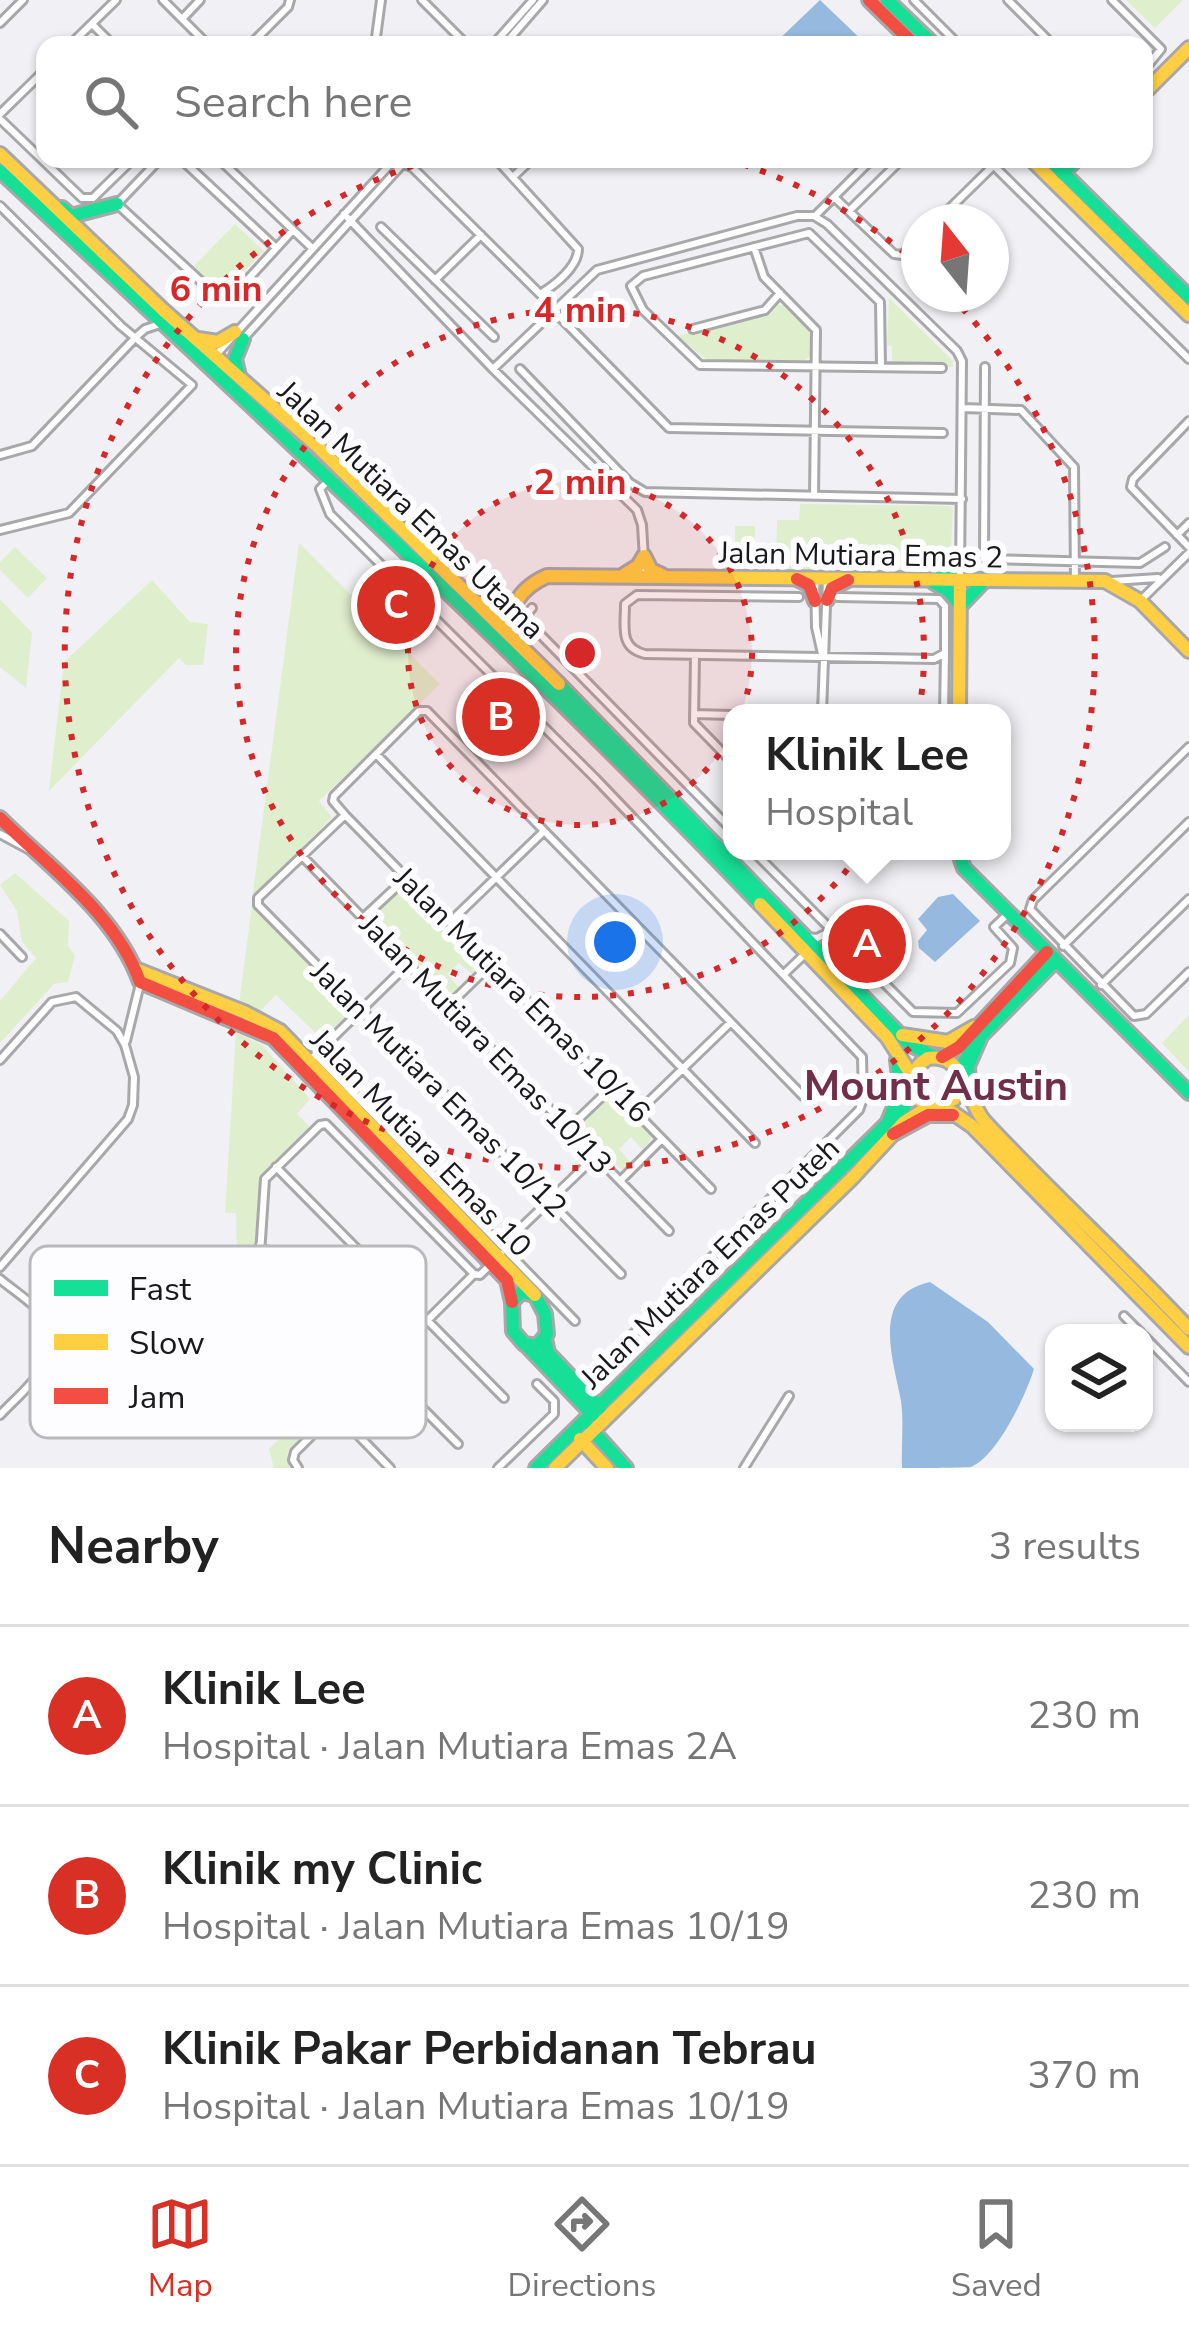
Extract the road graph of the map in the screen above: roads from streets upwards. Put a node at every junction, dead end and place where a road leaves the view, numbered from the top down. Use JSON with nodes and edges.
{"nodes":[{"id":1,"x":23,"y":0,"type":"edge"},
{"id":2,"x":116,"y":0,"type":"edge"},
{"id":3,"x":164,"y":0,"type":"edge"},
{"id":4,"x":200,"y":0,"type":"edge"},
{"id":5,"x":290,"y":0,"type":"edge"},
{"id":6,"x":381,"y":0,"type":"edge"},
{"id":7,"x":422,"y":0,"type":"edge"},
{"id":8,"x":513,"y":0,"type":"edge"},
{"id":9,"x":533,"y":0,"type":"edge"},
{"id":10,"x":543,"y":0,"type":"edge"},
{"id":11,"x":869,"y":0,"type":"edge"},
{"id":12,"x":915,"y":0,"type":"edge"},
{"id":13,"x":1008,"y":0,"type":"edge"},
{"id":14,"x":1112,"y":0,"type":"edge"},
{"id":15,"x":892,"y":4,"type":"edge"},
{"id":16,"x":524,"y":10,"type":"junction"},
{"id":17,"x":182,"y":19,"type":"junction"},
{"id":18,"x":909,"y":21,"type":"junction"},
{"id":19,"x":0,"y":22,"type":"edge"},
{"id":20,"x":92,"y":24,"type":"junction"},
{"id":21,"x":79,"y":36,"type":"edge"},
{"id":22,"x":103,"y":36,"type":"edge"},
{"id":23,"x":199,"y":36,"type":"edge"},
{"id":24,"x":259,"y":36,"type":"edge"},
{"id":25,"x":376,"y":36,"type":"edge"},
{"id":26,"x":458,"y":36,"type":"edge"},
{"id":27,"x":501,"y":36,"type":"edge"},
{"id":28,"x":512,"y":36,"type":"edge"},
{"id":29,"x":906,"y":36,"type":"edge"},
{"id":30,"x":925,"y":36,"type":"edge"},
{"id":31,"x":950,"y":36,"type":"edge"},
{"id":32,"x":1044,"y":36,"type":"edge"},
{"id":33,"x":1149,"y":36,"type":"edge"},
{"id":34,"x":1189,"y":48,"type":"edge"},
{"id":35,"x":36,"y":79,"type":"edge"},
{"id":36,"x":1153,"y":83,"type":"edge"},
{"id":37,"x":0,"y":117,"type":"edge"},
{"id":38,"x":36,"y":151,"type":"edge"},
{"id":39,"x":0,"y":154,"type":"edge"},
{"id":40,"x":53,"y":168,"type":"edge"},
{"id":41,"x":123,"y":168,"type":"edge"},
{"id":42,"x":151,"y":168,"type":"edge"},
{"id":43,"x":192,"y":168,"type":"edge"},
{"id":44,"x":228,"y":168,"type":"edge"},
{"id":45,"x":393,"y":168,"type":"edge"},
{"id":46,"x":410,"y":168,"type":"edge"},
{"id":47,"x":506,"y":168,"type":"edge"},
{"id":48,"x":522,"y":168,"type":"edge"},
{"id":49,"x":863,"y":168,"type":"edge"},
{"id":50,"x":893,"y":168,"type":"edge"},
{"id":51,"x":985,"y":168,"type":"edge"},
{"id":52,"x":996,"y":168,"type":"edge"},
{"id":53,"x":1045,"y":168,"type":"edge"},
{"id":54,"x":1054,"y":168,"type":"edge"},
{"id":55,"x":1068,"y":168,"type":"edge"},
{"id":56,"x":0,"y":171,"type":"edge"},
{"id":57,"x":514,"y":176,"type":"junction"},
{"id":58,"x":1059,"y":177,"type":"junction"},
{"id":59,"x":40,"y":194,"type":"junction"},
{"id":60,"x":834,"y":197,"type":"junction"},
{"id":61,"x":117,"y":204,"type":"junction"},
{"id":62,"x":953,"y":204,"type":"edge"},
{"id":63,"x":0,"y":206,"type":"edge"},
{"id":64,"x":849,"y":211,"type":"junction"},
{"id":65,"x":814,"y":216,"type":"junction"},
{"id":66,"x":347,"y":217,"type":"junction"},
{"id":67,"x":381,"y":227,"type":"dead end"},
{"id":68,"x":293,"y":230,"type":"junction"},
{"id":69,"x":482,"y":235,"type":"junction"},
{"id":70,"x":754,"y":246,"type":"junction"},
{"id":71,"x":276,"y":248,"type":"junction"},
{"id":72,"x":316,"y":251,"type":"junction"},
{"id":73,"x":901,"y":255,"type":"edge"},
{"id":74,"x":435,"y":280,"type":"junction"},
{"id":75,"x":1171,"y":288,"type":"junction"},
{"id":76,"x":780,"y":293,"type":"junction"},
{"id":77,"x":1189,"y":297,"type":"edge"},
{"id":78,"x":553,"y":310,"type":"junction"},
{"id":79,"x":1189,"y":315,"type":"edge"},
{"id":80,"x":162,"y":324,"type":"junction"},
{"id":81,"x":693,"y":329,"type":"dead end"},
{"id":82,"x":137,"y":336,"type":"junction"},
{"id":83,"x":239,"y":336,"type":"junction"},
{"id":84,"x":494,"y":337,"type":"dead end"},
{"id":85,"x":195,"y":339,"type":"junction"},
{"id":86,"x":1189,"y":359,"type":"edge"},
{"id":87,"x":214,"y":363,"type":"junction"},
{"id":88,"x":816,"y":367,"type":"junction"},
{"id":89,"x":985,"y":367,"type":"dead end"},
{"id":90,"x":880,"y":368,"type":"junction"},
{"id":91,"x":942,"y":368,"type":"dead end"},
{"id":92,"x":493,"y":369,"type":"junction"},
{"id":93,"x":520,"y":369,"type":"dead end"},
{"id":94,"x":240,"y":380,"type":"junction"},
{"id":95,"x":985,"y":407,"type":"junction"},
{"id":96,"x":963,"y":408,"type":"junction"},
{"id":97,"x":1189,"y":422,"type":"edge"},
{"id":98,"x":815,"y":432,"type":"junction"},
{"id":99,"x":943,"y":433,"type":"dead end"},
{"id":100,"x":0,"y":455,"type":"edge"},
{"id":101,"x":325,"y":484,"type":"junction"},
{"id":102,"x":814,"y":496,"type":"junction"},
{"id":103,"x":962,"y":499,"type":"junction"},
{"id":104,"x":383,"y":502,"type":"junction"},
{"id":105,"x":1189,"y":523,"type":"edge"},
{"id":106,"x":379,"y":526,"type":"junction"},
{"id":107,"x":0,"y":530,"type":"edge"},
{"id":108,"x":1177,"y":535,"type":"junction"},
{"id":109,"x":1165,"y":547,"type":"dead end"},
{"id":110,"x":1189,"y":550,"type":"edge"},
{"id":111,"x":960,"y":555,"type":"junction"},
{"id":112,"x":644,"y":556,"type":"junction"},
{"id":113,"x":1075,"y":562,"type":"junction"},
{"id":114,"x":620,"y":576,"type":"junction"},
{"id":115,"x":645,"y":576,"type":"junction"},
{"id":116,"x":665,"y":576,"type":"junction"},
{"id":117,"x":1162,"y":577,"type":"junction"},
{"id":118,"x":785,"y":578,"type":"junction"},
{"id":119,"x":821,"y":578,"type":"junction"},
{"id":120,"x":860,"y":578,"type":"junction"},
{"id":121,"x":930,"y":580,"type":"junction"},
{"id":122,"x":960,"y":580,"type":"junction"},
{"id":123,"x":984,"y":581,"type":"junction"},
{"id":124,"x":1075,"y":581,"type":"junction"},
{"id":125,"x":1105,"y":581,"type":"junction"},
{"id":126,"x":799,"y":598,"type":"dead end"},
{"id":127,"x":827,"y":599,"type":"junction"},
{"id":128,"x":470,"y":601,"type":"junction"},
{"id":129,"x":514,"y":601,"type":"junction"},
{"id":130,"x":1140,"y":601,"type":"junction"},
{"id":131,"x":960,"y":606,"type":"junction"},
{"id":132,"x":532,"y":608,"type":"dead end"},
{"id":133,"x":511,"y":641,"type":"junction"},
{"id":134,"x":1189,"y":651,"type":"edge"},
{"id":135,"x":945,"y":653,"type":"junction"},
{"id":136,"x":695,"y":655,"type":"junction"},
{"id":137,"x":823,"y":657,"type":"junction"},
{"id":138,"x":546,"y":674,"type":"junction"},
{"id":139,"x":578,"y":674,"type":"junction"},
{"id":140,"x":822,"y":704,"type":"edge"},
{"id":141,"x":944,"y":704,"type":"edge"},
{"id":142,"x":959,"y":704,"type":"edge"},
{"id":143,"x":579,"y":705,"type":"junction"},
{"id":144,"x":694,"y":714,"type":"junction"},
{"id":145,"x":723,"y":715,"type":"edge"},
{"id":146,"x":1189,"y":747,"type":"edge"},
{"id":147,"x":723,"y":753,"type":"edge"},
{"id":148,"x":376,"y":754,"type":"junction"},
{"id":149,"x":345,"y":815,"type":"junction"},
{"id":150,"x":0,"y":818,"type":"edge"},
{"id":151,"x":723,"y":821,"type":"edge"},
{"id":152,"x":1189,"y":822,"type":"edge"},
{"id":153,"x":544,"y":831,"type":"junction"},
{"id":154,"x":0,"y":834,"type":"edge"},
{"id":155,"x":32,"y":851,"type":"junction"},
{"id":156,"x":303,"y":857,"type":"junction"},
{"id":157,"x":723,"y":857,"type":"edge"},
{"id":158,"x":726,"y":860,"type":"edge"},
{"id":159,"x":762,"y":860,"type":"edge"},
{"id":160,"x":961,"y":860,"type":"edge"},
{"id":161,"x":496,"y":876,"type":"junction"},
{"id":162,"x":406,"y":878,"type":"junction"},
{"id":163,"x":1189,"y":899,"type":"edge"},
{"id":164,"x":1009,"y":913,"type":"junction"},
{"id":165,"x":363,"y":918,"type":"junction"},
{"id":166,"x":450,"y":922,"type":"junction"},
{"id":167,"x":831,"y":931,"type":"junction"},
{"id":168,"x":0,"y":934,"type":"edge"},
{"id":169,"x":806,"y":944,"type":"junction"},
{"id":170,"x":1063,"y":946,"type":"junction"},
{"id":171,"x":824,"y":956,"type":"junction"},
{"id":172,"x":1052,"y":956,"type":"junction"},
{"id":173,"x":22,"y":957,"type":"dead end"},
{"id":174,"x":408,"y":964,"type":"junction"},
{"id":175,"x":491,"y":964,"type":"junction"},
{"id":176,"x":1189,"y":972,"type":"edge"},
{"id":177,"x":784,"y":974,"type":"junction"},
{"id":178,"x":139,"y":976,"type":"junction"},
{"id":179,"x":1101,"y":985,"type":"junction"},
{"id":180,"x":448,"y":1005,"type":"junction"},
{"id":181,"x":361,"y":1010,"type":"junction"},
{"id":182,"x":731,"y":1022,"type":"junction"},
{"id":183,"x":978,"y":1030,"type":"junction"},
{"id":184,"x":894,"y":1038,"type":"junction"},
{"id":185,"x":125,"y":1045,"type":"junction"},
{"id":186,"x":939,"y":1057,"type":"junction"},
{"id":187,"x":0,"y":1060,"type":"edge"},
{"id":188,"x":313,"y":1066,"type":"junction"},
{"id":189,"x":685,"y":1068,"type":"junction"},
{"id":190,"x":960,"y":1077,"type":"junction"},
{"id":191,"x":912,"y":1082,"type":"junction"},
{"id":192,"x":612,"y":1087,"type":"junction"},
{"id":193,"x":1189,"y":1094,"type":"edge"},
{"id":194,"x":803,"y":1096,"type":"dead end"},
{"id":195,"x":936,"y":1106,"type":"junction"},
{"id":196,"x":638,"y":1113,"type":"junction"},
{"id":197,"x":976,"y":1122,"type":"junction"},
{"id":198,"x":569,"y":1128,"type":"junction"},
{"id":199,"x":890,"y":1129,"type":"junction"},
{"id":200,"x":662,"y":1139,"type":"junction"},
{"id":201,"x":755,"y":1143,"type":"dead end"},
{"id":202,"x":596,"y":1156,"type":"junction"},
{"id":203,"x":276,"y":1167,"type":"junction"},
{"id":204,"x":620,"y":1181,"type":"junction"},
{"id":205,"x":711,"y":1190,"type":"dead end"},
{"id":206,"x":550,"y":1200,"type":"junction"},
{"id":207,"x":669,"y":1231,"type":"dead end"},
{"id":208,"x":784,"y":1236,"type":"junction"},
{"id":209,"x":260,"y":1245,"type":"edge"},
{"id":210,"x":354,"y":1246,"type":"edge"},
{"id":211,"x":493,"y":1255,"type":"junction"},
{"id":212,"x":0,"y":1268,"type":"edge"},
{"id":213,"x":474,"y":1274,"type":"junction"},
{"id":214,"x":621,"y":1274,"type":"dead end"},
{"id":215,"x":0,"y":1279,"type":"edge"},
{"id":216,"x":535,"y":1295,"type":"junction"},
{"id":217,"x":512,"y":1302,"type":"junction"},
{"id":218,"x":30,"y":1306,"type":"edge"},
{"id":219,"x":1124,"y":1316,"type":"dead end"},
{"id":220,"x":428,"y":1321,"type":"joint"},
{"id":221,"x":575,"y":1322,"type":"dead end"},
{"id":222,"x":1132,"y":1324,"type":"edge"},
{"id":223,"x":1189,"y":1329,"type":"edge"},
{"id":224,"x":1153,"y":1344,"type":"edge"},
{"id":225,"x":1189,"y":1347,"type":"edge"},
{"id":226,"x":544,"y":1351,"type":"junction"},
{"id":227,"x":593,"y":1371,"type":"dead end"},
{"id":228,"x":30,"y":1381,"type":"edge"},
{"id":229,"x":1189,"y":1382,"type":"edge"},
{"id":230,"x":537,"y":1384,"type":"dead end"},
{"id":231,"x":789,"y":1396,"type":"dead end"},
{"id":232,"x":504,"y":1398,"type":"dead end"},
{"id":233,"x":426,"y":1412,"type":"edge"},
{"id":234,"x":0,"y":1415,"type":"edge"},
{"id":235,"x":590,"y":1418,"type":"junction"},
{"id":236,"x":309,"y":1438,"type":"edge"},
{"id":237,"x":361,"y":1438,"type":"edge"},
{"id":238,"x":458,"y":1444,"type":"dead end"},
{"id":239,"x":599,"y":1449,"type":"junction"},
{"id":240,"x":560,"y":1463,"type":"edge"},
{"id":241,"x":298,"y":1468,"type":"edge"},
{"id":242,"x":390,"y":1468,"type":"edge"},
{"id":243,"x":498,"y":1468,"type":"edge"},
{"id":244,"x":536,"y":1468,"type":"edge"},
{"id":245,"x":607,"y":1468,"type":"edge"},
{"id":246,"x":626,"y":1468,"type":"edge"},
{"id":247,"x":744,"y":1468,"type":"edge"}],
"edges":[{"from":1,"to":19,"type":"street"},
{"from":2,"to":20,"type":"street"},
{"from":3,"to":17,"type":"street"},
{"from":4,"to":17,"type":"street"},
{"from":5,"to":24,"type":"street"},
{"from":6,"to":25,"type":"street"},
{"from":7,"to":26,"type":"street"},
{"from":8,"to":16,"type":"street"},
{"from":9,"to":16,"type":"street"},
{"from":10,"to":28,"type":"street"},
{"from":11,"to":29,"type":"street"},
{"from":12,"to":15,"type":"street"},
{"from":12,"to":18,"type":"street"},
{"from":12,"to":31,"type":"street"},
{"from":13,"to":32,"type":"street"},
{"from":14,"to":33,"type":"street"},
{"from":15,"to":18,"type":"street"},
{"from":16,"to":27,"type":"street"},
{"from":17,"to":23,"type":"street"},
{"from":18,"to":30,"type":"street"},
{"from":20,"to":21,"type":"street"},
{"from":20,"to":22,"type":"street"},
{"from":34,"to":36,"type":"street"},
{"from":35,"to":37,"type":"street"},
{"from":37,"to":38,"type":"street"},
{"from":39,"to":59,"type":"street","name":"Jalan Mutiara Emas Utama"},
{"from":40,"to":41,"type":"street"},
{"from":42,"to":61,"type":"street"},
{"from":43,"to":71,"type":"street"},
{"from":44,"to":68,"type":"street"},
{"from":45,"to":66,"type":"street"},
{"from":46,"to":69,"type":"street"},
{"from":47,"to":57,"type":"street"},
{"from":48,"to":57,"type":"street"},
{"from":49,"to":60,"type":"street"},
{"from":50,"to":64,"type":"street"},
{"from":51,"to":62,"type":"street"},
{"from":52,"to":86,"type":"street"},
{"from":53,"to":58,"type":"street"},
{"from":54,"to":58,"type":"street"},
{"from":55,"to":58,"type":"street"},
{"from":56,"to":80,"type":"street","name":"Jalan Mutiara Emas Utama"},
{"from":57,"to":69,"type":"street"},
{"from":58,"to":75,"type":"street"},
{"from":59,"to":61,"type":"street"},
{"from":59,"to":85,"type":"street","name":"Jalan Mutiara Emas Utama"},
{"from":60,"to":64,"type":"street"},
{"from":60,"to":65,"type":"street"},
{"from":61,"to":71,"type":"street"},
{"from":63,"to":82,"type":"street"},
{"from":64,"to":73,"type":"street"},
{"from":65,"to":78,"type":"street"},
{"from":65,"to":96,"type":"street"},
{"from":66,"to":72,"type":"street"},
{"from":66,"to":92,"type":"street"},
{"from":67,"to":74,"type":"street"},
{"from":68,"to":71,"type":"street"},
{"from":68,"to":72,"type":"street"},
{"from":69,"to":74,"type":"street"},
{"from":70,"to":76,"type":"street"},
{"from":70,"to":88,"type":"street"},
{"from":70,"to":90,"type":"street"},
{"from":72,"to":83,"type":"street"},
{"from":74,"to":84,"type":"street"},
{"from":75,"to":77,"type":"street"},
{"from":75,"to":79,"type":"street"},
{"from":76,"to":81,"type":"street"},
{"from":76,"to":88,"type":"street"},
{"from":78,"to":92,"type":"street"},
{"from":78,"to":98,"type":"street"},
{"from":80,"to":82,"type":"street"},
{"from":80,"to":87,"type":"street","name":"Jalan Mutiara Emas Utama"},
{"from":82,"to":100,"type":"street"},
{"from":82,"to":107,"type":"street"},
{"from":83,"to":85,"type":"street"},
{"from":83,"to":87,"type":"street"},
{"from":83,"to":94,"type":"street"},
{"from":85,"to":87,"type":"street","name":"Jalan Mutiara Emas Utama"},
{"from":87,"to":94,"type":"street","name":"Jalan Mutiara Emas Utama"},
{"from":87,"to":101,"type":"street","name":"Jalan Mutiara Emas Utama"},
{"from":88,"to":90,"type":"street"},
{"from":88,"to":98,"type":"street"},
{"from":89,"to":95,"type":"street"},
{"from":90,"to":91,"type":"street"},
{"from":92,"to":112,"type":"street"},
{"from":93,"to":102,"type":"street"},
{"from":94,"to":104,"type":"street","name":"Jalan Mutiara Emas Utama"},
{"from":95,"to":96,"type":"street"},
{"from":95,"to":113,"type":"street"},
{"from":95,"to":113,"type":"street"},
{"from":96,"to":103,"type":"street"},
{"from":97,"to":108,"type":"street"},
{"from":98,"to":99,"type":"street"},
{"from":98,"to":102,"type":"street"},
{"from":101,"to":106,"type":"street","name":"Jalan Mutiara Emas Utama"},
{"from":101,"to":177,"type":"street"},
{"from":102,"to":103,"type":"street"},
{"from":103,"to":111,"type":"street"},
{"from":104,"to":106,"type":"street"},
{"from":104,"to":128,"type":"street","name":"Jalan Mutiara Emas Utama"},
{"from":105,"to":108,"type":"street"},
{"from":106,"to":169,"type":"street","name":"Jalan Mutiara Emas Utama"},
{"from":108,"to":110,"type":"street"},
{"from":109,"to":113,"type":"street"},
{"from":110,"to":117,"type":"street"},
{"from":111,"to":121,"type":"street"},
{"from":111,"to":122,"type":"street"},
{"from":111,"to":123,"type":"street"},
{"from":112,"to":114,"type":"street"},
{"from":112,"to":115,"type":"street"},
{"from":112,"to":116,"type":"street"},
{"from":113,"to":124,"type":"street"},
{"from":114,"to":115,"type":"street","name":"Jalan Mutiara Emas 2"},
{"from":114,"to":129,"type":"street","name":"Jalan Mutiara Emas 2"},
{"from":115,"to":116,"type":"street","name":"Jalan Mutiara Emas 2"},
{"from":116,"to":118,"type":"street","name":"Jalan Mutiara Emas 2"},
{"from":117,"to":125,"type":"street"},
{"from":117,"to":130,"type":"street"},
{"from":118,"to":119,"type":"street","name":"Jalan Mutiara Emas 2"},
{"from":118,"to":127,"type":"street"},
{"from":119,"to":120,"type":"street","name":"Jalan Mutiara Emas 2"},
{"from":119,"to":127,"type":"street"},
{"from":120,"to":121,"type":"street","name":"Jalan Mutiara Emas 2"},
{"from":120,"to":127,"type":"street"},
{"from":121,"to":122,"type":"street","name":"Jalan Mutiara Emas 2"},
{"from":121,"to":131,"type":"street"},
{"from":122,"to":123,"type":"street","name":"Jalan Mutiara Emas 2"},
{"from":122,"to":131,"type":"street"},
{"from":123,"to":124,"type":"street","name":"Jalan Mutiara Emas 2"},
{"from":123,"to":131,"type":"street"},
{"from":124,"to":125,"type":"street","name":"Jalan Mutiara Emas 2"},
{"from":125,"to":130,"type":"street","name":"Jalan Mutiara Emas 2"},
{"from":126,"to":136,"type":"street"},
{"from":127,"to":135,"type":"street"},
{"from":127,"to":137,"type":"street"},
{"from":128,"to":129,"type":"street","name":"Jalan Mutiara Emas 2"},
{"from":128,"to":133,"type":"street","name":"Jalan Mutiara Emas Utama"},
{"from":129,"to":133,"type":"street"},
{"from":130,"to":134,"type":"street","name":"Jalan Mutiara Emas 2"},
{"from":131,"to":142,"type":"street"},
{"from":132,"to":139,"type":"street"},
{"from":133,"to":138,"type":"street","name":"Jalan Mutiara Emas Utama"},
{"from":135,"to":137,"type":"street"},
{"from":135,"to":141,"type":"street"},
{"from":136,"to":137,"type":"street"},
{"from":136,"to":144,"type":"street"},
{"from":137,"to":140,"type":"street"},
{"from":138,"to":139,"type":"street"},
{"from":138,"to":143,"type":"street","name":"Jalan Mutiara Emas Utama"},
{"from":139,"to":143,"type":"street"},
{"from":139,"to":151,"type":"street"},
{"from":143,"to":157,"type":"street","name":"Jalan Mutiara Emas Utama"},
{"from":144,"to":145,"type":"street"},
{"from":144,"to":147,"type":"street"},
{"from":146,"to":170,"type":"street"},
{"from":148,"to":149,"type":"street","name":"Jalan Mutiara Emas 10/16"},
{"from":148,"to":153,"type":"street"},
{"from":148,"to":161,"type":"street"},
{"from":149,"to":156,"type":"street"},
{"from":149,"to":162,"type":"street","name":"Jalan Mutiara Emas 10/16"},
{"from":150,"to":155,"type":"street"},
{"from":152,"to":170,"type":"street"},
{"from":153,"to":161,"type":"street"},
{"from":153,"to":182,"type":"street"},
{"from":154,"to":155,"type":"street"},
{"from":155,"to":178,"type":"street"},
{"from":156,"to":165,"type":"street","name":"Jalan Mutiara Emas 10/13"},
{"from":156,"to":181,"type":"street","name":"Jalan Mutiara Emas 10/12"},
{"from":158,"to":169,"type":"street","name":"Jalan Mutiara Emas Utama"},
{"from":159,"to":167,"type":"street"},
{"from":160,"to":164,"type":"street"},
{"from":161,"to":166,"type":"street"},
{"from":161,"to":189,"type":"street"},
{"from":162,"to":165,"type":"street"},
{"from":162,"to":166,"type":"street","name":"Jalan Mutiara Emas 10/16"},
{"from":163,"to":179,"type":"street"},
{"from":164,"to":167,"type":"street"},
{"from":164,"to":172,"type":"street"},
{"from":165,"to":174,"type":"street","name":"Jalan Mutiara Emas 10/13"},
{"from":166,"to":175,"type":"street","name":"Jalan Mutiara Emas 10/16"},
{"from":167,"to":169,"type":"street"},
{"from":167,"to":171,"type":"street"},
{"from":168,"to":173,"type":"street"},
{"from":169,"to":171,"type":"street","name":"Jalan Mutiara Emas Utama"},
{"from":169,"to":177,"type":"street"},
{"from":169,"to":184,"type":"street","name":"Jalan Mutiara Emas Utama"},
{"from":170,"to":179,"type":"street"},
{"from":171,"to":184,"type":"street","name":"Jalan Mutiara Emas Utama"},
{"from":172,"to":183,"type":"street"},
{"from":172,"to":193,"type":"street"},
{"from":174,"to":180,"type":"street","name":"Jalan Mutiara Emas 10/13"},
{"from":174,"to":181,"type":"street"},
{"from":175,"to":180,"type":"street"},
{"from":175,"to":192,"type":"street","name":"Jalan Mutiara Emas 10/16"},
{"from":176,"to":179,"type":"street"},
{"from":177,"to":227,"type":"street"},
{"from":178,"to":185,"type":"street"},
{"from":178,"to":188,"type":"street","name":"Jalan Mutiara Emas 10"},
{"from":180,"to":198,"type":"street","name":"Jalan Mutiara Emas 10/13"},
{"from":181,"to":188,"type":"street"},
{"from":181,"to":206,"type":"street","name":"Jalan Mutiara Emas 10/12"},
{"from":182,"to":189,"type":"street"},
{"from":182,"to":194,"type":"street"},
{"from":183,"to":184,"type":"street"},
{"from":183,"to":186,"type":"street"},
{"from":183,"to":190,"type":"street"},
{"from":183,"to":197,"type":"street"},
{"from":184,"to":186,"type":"street","name":"Jalan Mutiara Emas Utama"},
{"from":184,"to":191,"type":"street"},
{"from":184,"to":199,"type":"street"},
{"from":185,"to":187,"type":"street"},
{"from":185,"to":212,"type":"street"},
{"from":186,"to":190,"type":"street"},
{"from":186,"to":191,"type":"street"},
{"from":188,"to":211,"type":"street","name":"Jalan Mutiara Emas 10"},
{"from":189,"to":196,"type":"street"},
{"from":189,"to":201,"type":"street"},
{"from":190,"to":195,"type":"street"},
{"from":190,"to":197,"type":"street"},
{"from":191,"to":195,"type":"street"},
{"from":191,"to":199,"type":"street","name":"Jalan Mutiara Emas Puteh"},
{"from":192,"to":196,"type":"street","name":"Jalan Mutiara Emas 10/16"},
{"from":192,"to":198,"type":"street"},
{"from":195,"to":197,"type":"street"},
{"from":195,"to":199,"type":"street","name":"Jalan Mutiara Emas Puteh"},
{"from":196,"to":200,"type":"street","name":"Jalan Mutiara Emas 10/16"},
{"from":197,"to":199,"type":"street"},
{"from":197,"to":223,"type":"street"},
{"from":197,"to":225,"type":"street"},
{"from":198,"to":202,"type":"street","name":"Jalan Mutiara Emas 10/13"},
{"from":199,"to":208,"type":"street","name":"Jalan Mutiara Emas Puteh"},
{"from":200,"to":204,"type":"street"},
{"from":200,"to":205,"type":"street","name":"Jalan Mutiara Emas 10/16"},
{"from":202,"to":204,"type":"street","name":"Jalan Mutiara Emas 10/13"},
{"from":202,"to":206,"type":"street"},
{"from":203,"to":209,"type":"street"},
{"from":203,"to":210,"type":"street"},
{"from":203,"to":213,"type":"street"},
{"from":204,"to":207,"type":"street","name":"Jalan Mutiara Emas 10/13"},
{"from":206,"to":211,"type":"street"},
{"from":206,"to":214,"type":"street","name":"Jalan Mutiara Emas 10/12"},
{"from":208,"to":235,"type":"street","name":"Jalan Mutiara Emas Puteh"},
{"from":208,"to":235,"type":"street","name":"Jalan Mutiara Emas Puteh"},
{"from":211,"to":213,"type":"street"},
{"from":211,"to":216,"type":"street","name":"Jalan Mutiara Emas 10"},
{"from":211,"to":217,"type":"street","name":"Jalan Mutiara Emas 10"},
{"from":211,"to":221,"type":"street"},
{"from":213,"to":220,"type":"street"},
{"from":215,"to":218,"type":"street"},
{"from":216,"to":217,"type":"street"},
{"from":216,"to":226,"type":"street"},
{"from":217,"to":226,"type":"street","name":"Jalan Mutiara Emas 10"},
{"from":219,"to":222,"type":"street"},
{"from":220,"to":232,"type":"street"},
{"from":224,"to":229,"type":"street"},
{"from":226,"to":235,"type":"street"},
{"from":228,"to":234,"type":"street"},
{"from":230,"to":243,"type":"street"},
{"from":231,"to":247,"type":"street"},
{"from":233,"to":238,"type":"street"},
{"from":235,"to":239,"type":"street"},
{"from":235,"to":239,"type":"street"},
{"from":235,"to":240,"type":"street","name":"Jalan Mutiara Emas Puteh"},
{"from":235,"to":244,"type":"street","name":"Jalan Mutiara Emas Puteh"},
{"from":236,"to":241,"type":"street"},
{"from":237,"to":242,"type":"street"},
{"from":239,"to":240,"type":"street"},
{"from":239,"to":245,"type":"street"},
{"from":239,"to":246,"type":"street"}]}
